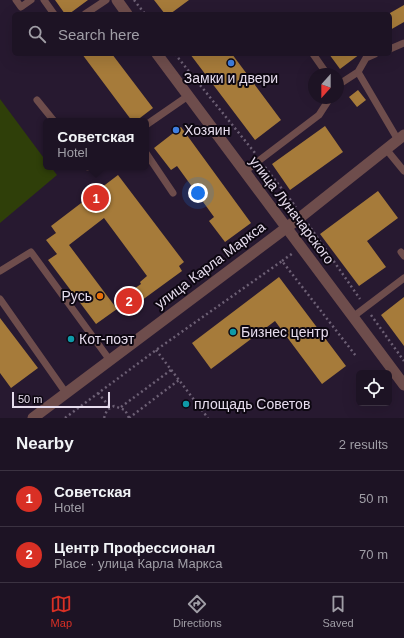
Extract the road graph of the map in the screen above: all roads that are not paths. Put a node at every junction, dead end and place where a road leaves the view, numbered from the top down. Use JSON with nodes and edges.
{"nodes":[{"id":1,"x":16,"y":0,"type":"edge"},
{"id":2,"x":31,"y":0,"type":"edge"},
{"id":3,"x":44,"y":0,"type":"edge"},
{"id":4,"x":106,"y":0,"type":"edge"},
{"id":5,"x":117,"y":0,"type":"edge"},
{"id":6,"x":53,"y":12,"type":"edge"},
{"id":7,"x":88,"y":12,"type":"edge"},
{"id":8,"x":126,"y":12,"type":"edge"},
{"id":9,"x":404,"y":43,"type":"edge"},
{"id":10,"x":392,"y":48,"type":"edge"},
{"id":11,"x":158,"y":56,"type":"edge"},
{"id":12,"x":314,"y":56,"type":"edge"},
{"id":13,"x":370,"y":56,"type":"edge"},
{"id":14,"x":322,"y":68,"type":"edge"},
{"id":15,"x":358,"y":72,"type":"junction"},
{"id":16,"x":344,"y":81,"type":"edge"},
{"id":17,"x":188,"y":96,"type":"junction"},
{"id":18,"x":38,"y":100,"type":"dead end"},
{"id":19,"x":326,"y":104,"type":"edge"},
{"id":20,"x":52,"y":118,"type":"edge"},
{"id":21,"x":149,"y":123,"type":"edge"},
{"id":22,"x":401,"y":137,"type":"edge"},
{"id":23,"x":386,"y":149,"type":"junction"},
{"id":24,"x":149,"y":157,"type":"edge"},
{"id":25,"x":404,"y":171,"type":"edge"},
{"id":26,"x":244,"y":172,"type":"junction"},
{"id":27,"x":174,"y":193,"type":"dead end"},
{"id":28,"x":286,"y":227,"type":"junction"},
{"id":29,"x":0,"y":271,"type":"edge"},
{"id":30,"x":404,"y":278,"type":"edge"},
{"id":31,"x":0,"y":299,"type":"edge"},
{"id":32,"x":354,"y":316,"type":"junction"},
{"id":33,"x":109,"y":359,"type":"junction"},
{"id":34,"x":404,"y":384,"type":"edge"},
{"id":35,"x":66,"y":393,"type":"junction"},
{"id":36,"x":33,"y":418,"type":"edge"}],
"edges":[{"from":1,"to":2,"type":"lane"},
{"from":3,"to":6,"type":"lane"},
{"from":4,"to":7,"type":"lane"},
{"from":5,"to":8,"type":"street"},
{"from":9,"to":10,"type":"lane"},
{"from":11,"to":17,"type":"street","name":"улица Луначарского"},
{"from":12,"to":14,"type":"lane"},
{"from":13,"to":15,"type":"lane"},
{"from":15,"to":16,"type":"lane"},
{"from":15,"to":22,"type":"lane"},
{"from":17,"to":21,"type":"lane"},
{"from":17,"to":26,"type":"street","name":"улица Луначарского"},
{"from":18,"to":20,"type":"lane"},
{"from":19,"to":26,"type":"lane"},
{"from":22,"to":23,"type":"street","name":"улица Карла Маркса"},
{"from":23,"to":25,"type":"lane"},
{"from":23,"to":28,"type":"street","name":"улица Карла Маркса"},
{"from":24,"to":27,"type":"lane"},
{"from":26,"to":28,"type":"street","name":"улица Луначарского"},
{"from":28,"to":32,"type":"street","name":"улица Луначарского"},
{"from":28,"to":33,"type":"street","name":"улица Карла Маркса"},
{"from":29,"to":33,"type":"lane"},
{"from":30,"to":32,"type":"lane"},
{"from":31,"to":35,"type":"lane"},
{"from":32,"to":34,"type":"street","name":"улица Луначарского"},
{"from":33,"to":35,"type":"street","name":"улица Карла Маркса"},
{"from":35,"to":36,"type":"street","name":"улица Карла Маркса"}]}
